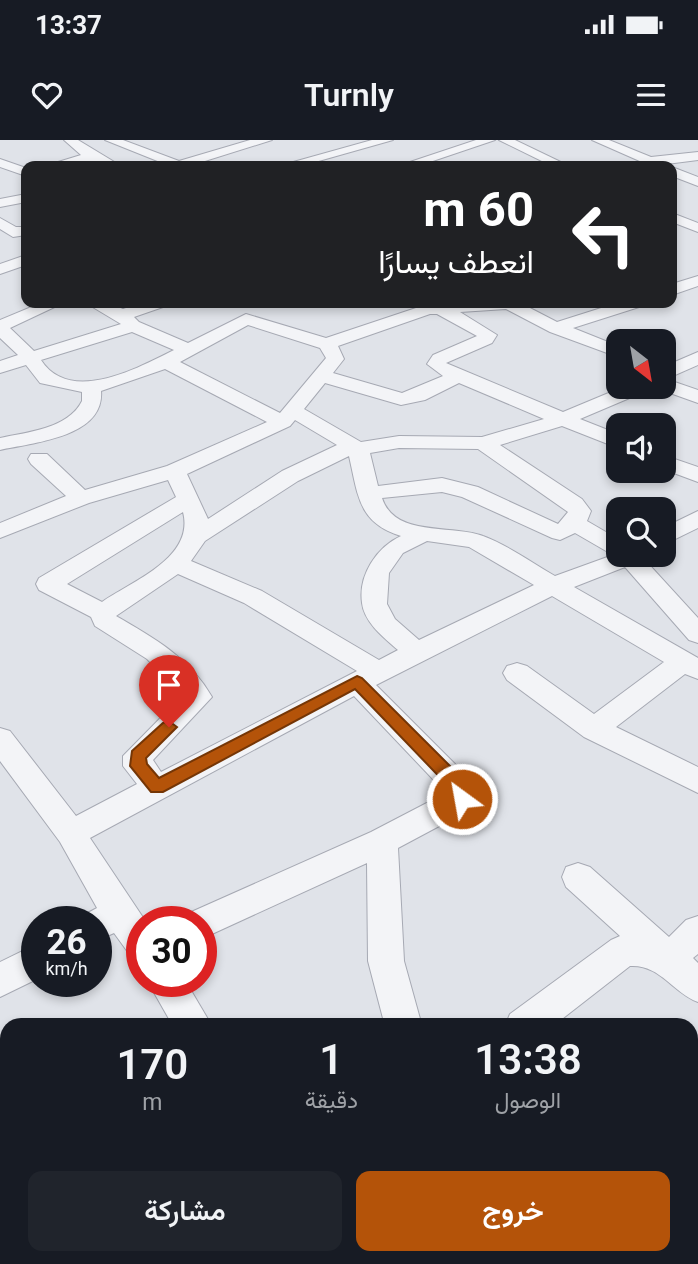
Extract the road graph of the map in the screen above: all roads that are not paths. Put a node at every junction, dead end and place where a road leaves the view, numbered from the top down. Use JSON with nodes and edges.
{"nodes":[{"id":1,"x":70,"y":140,"type":"edge"},
{"id":2,"x":111,"y":140,"type":"edge"},
{"id":3,"x":266,"y":140,"type":"edge"},
{"id":4,"x":387,"y":140,"type":"edge"},
{"id":5,"x":489,"y":140,"type":"edge"},
{"id":6,"x":544,"y":140,"type":"edge"},
{"id":7,"x":598,"y":140,"type":"edge"},
{"id":8,"x":366,"y":142,"type":"edge"},
{"id":9,"x":511,"y":143,"type":"edge"},
{"id":10,"x":201,"y":146,"type":"dead end"},
{"id":11,"x":319,"y":151,"type":"junction"},
{"id":12,"x":215,"y":152,"type":"junction"},
{"id":13,"x":91,"y":156,"type":"junction"},
{"id":14,"x":698,"y":156,"type":"edge"},
{"id":15,"x":71,"y":161,"type":"edge"},
{"id":16,"x":102,"y":161,"type":"edge"},
{"id":17,"x":165,"y":161,"type":"edge"},
{"id":18,"x":191,"y":161,"type":"edge"},
{"id":19,"x":297,"y":161,"type":"edge"},
{"id":20,"x":338,"y":161,"type":"edge"},
{"id":21,"x":421,"y":161,"type":"edge"},
{"id":22,"x":547,"y":161,"type":"edge"},
{"id":23,"x":649,"y":161,"type":"edge"},
{"id":24,"x":672,"y":161,"type":"edge"},
{"id":25,"x":0,"y":163,"type":"edge"},
{"id":26,"x":21,"y":170,"type":"edge"},
{"id":27,"x":677,"y":173,"type":"edge"},
{"id":28,"x":698,"y":183,"type":"edge"},
{"id":29,"x":677,"y":186,"type":"edge"},
{"id":30,"x":21,"y":199,"type":"edge"},
{"id":31,"x":0,"y":203,"type":"edge"},
{"id":32,"x":677,"y":218,"type":"edge"},
{"id":33,"x":698,"y":218,"type":"edge"},
{"id":34,"x":677,"y":219,"type":"edge"},
{"id":35,"x":3,"y":228,"type":"edge"},
{"id":36,"x":698,"y":229,"type":"edge"},
{"id":37,"x":21,"y":230,"type":"edge"},
{"id":38,"x":677,"y":237,"type":"edge"},
{"id":39,"x":698,"y":281,"type":"edge"},
{"id":40,"x":677,"y":288,"type":"edge"},
{"id":41,"x":44,"y":308,"type":"edge"},
{"id":42,"x":103,"y":308,"type":"edge"},
{"id":43,"x":149,"y":308,"type":"edge"},
{"id":44,"x":250,"y":308,"type":"edge"},
{"id":45,"x":424,"y":308,"type":"edge"},
{"id":46,"x":429,"y":308,"type":"edge"},
{"id":47,"x":524,"y":308,"type":"edge"},
{"id":48,"x":618,"y":308,"type":"edge"},
{"id":49,"x":246,"y":319,"type":"junction"},
{"id":50,"x":127,"y":321,"type":"junction"},
{"id":51,"x":0,"y":327,"type":"edge"},
{"id":52,"x":556,"y":328,"type":"junction"},
{"id":53,"x":326,"y":344,"type":"junction"},
{"id":54,"x":606,"y":347,"type":"edge"},
{"id":55,"x":186,"y":349,"type":"junction"},
{"id":56,"x":29,"y":356,"type":"junction"},
{"id":57,"x":698,"y":358,"type":"edge"},
{"id":58,"x":164,"y":361,"type":"junction"},
{"id":59,"x":0,"y":367,"type":"edge"},
{"id":60,"x":676,"y":368,"type":"edge"},
{"id":61,"x":321,"y":376,"type":"junction"},
{"id":62,"x":458,"y":376,"type":"junction"},
{"id":63,"x":676,"y":382,"type":"edge"},
{"id":64,"x":91,"y":387,"type":"junction"},
{"id":65,"x":698,"y":397,"type":"edge"},
{"id":66,"x":611,"y":399,"type":"edge"},
{"id":67,"x":287,"y":416,"type":"junction"},
{"id":68,"x":561,"y":420,"type":"junction"},
{"id":69,"x":606,"y":437,"type":"edge"},
{"id":70,"x":483,"y":443,"type":"junction"},
{"id":71,"x":0,"y":444,"type":"edge"},
{"id":72,"x":356,"y":448,"type":"junction"},
{"id":73,"x":39,"y":459,"type":"dead end"},
{"id":74,"x":676,"y":466,"type":"edge"},
{"id":75,"x":174,"y":471,"type":"junction"},
{"id":76,"x":698,"y":475,"type":"edge"},
{"id":77,"x":371,"y":492,"type":"junction"},
{"id":78,"x":81,"y":498,"type":"junction"},
{"id":79,"x":187,"y":500,"type":"junction"},
{"id":80,"x":575,"y":523,"type":"junction"},
{"id":81,"x":694,"y":524,"type":"edge"},
{"id":82,"x":0,"y":531,"type":"edge"},
{"id":83,"x":676,"y":532,"type":"edge"},
{"id":84,"x":423,"y":534,"type":"junction"},
{"id":85,"x":194,"y":537,"type":"junction"},
{"id":86,"x":606,"y":541,"type":"edge"},
{"id":87,"x":606,"y":563,"type":"edge"},
{"id":88,"x":176,"y":564,"type":"junction"},
{"id":89,"x":639,"y":567,"type":"edge"},
{"id":90,"x":555,"y":585,"type":"junction"},
{"id":91,"x":103,"y":613,"type":"junction"},
{"id":92,"x":698,"y":634,"type":"edge"},
{"id":93,"x":416,"y":652,"type":"junction"},
{"id":94,"x":684,"y":661,"type":"edge"},
{"id":95,"x":517,"y":673,"type":"dead end"},
{"id":96,"x":367,"y":676,"type":"junction"},
{"id":97,"x":594,"y":729,"type":"junction"},
{"id":98,"x":0,"y":739,"type":"edge"},
{"id":99,"x":698,"y":781,"type":"edge"},
{"id":100,"x":157,"y":787,"type":"junction"},
{"id":101,"x":71,"y":833,"type":"junction"},
{"id":102,"x":382,"y":841,"type":"junction"},
{"id":103,"x":578,"y":877,"type":"dead end"},
{"id":104,"x":102,"y":906,"type":"edge"},
{"id":105,"x":217,"y":917,"type":"edge"},
{"id":106,"x":698,"y":930,"type":"edge"},
{"id":107,"x":669,"y":959,"type":"junction"},
{"id":108,"x":21,"y":969,"type":"edge"},
{"id":109,"x":0,"y":981,"type":"edge"},
{"id":110,"x":698,"y":986,"type":"edge"},
{"id":111,"x":176,"y":997,"type":"edge"},
{"id":112,"x":189,"y":1018,"type":"edge"},
{"id":113,"x":402,"y":1018,"type":"edge"},
{"id":114,"x":536,"y":1018,"type":"edge"}],
"edges":[{"from":1,"to":13,"type":"street"},
{"from":2,"to":17,"type":"street"},
{"from":3,"to":12,"type":"street"},
{"from":4,"to":8,"type":"street"},
{"from":5,"to":21,"type":"street"},
{"from":6,"to":9,"type":"street"},
{"from":7,"to":23,"type":"street"},
{"from":8,"to":11,"type":"street"},
{"from":9,"to":22,"type":"street"},
{"from":10,"to":12,"type":"street"},
{"from":11,"to":19,"type":"street"},
{"from":11,"to":20,"type":"street"},
{"from":12,"to":18,"type":"street"},
{"from":13,"to":15,"type":"street"},
{"from":13,"to":16,"type":"street"},
{"from":14,"to":24,"type":"street"},
{"from":25,"to":26,"type":"street"},
{"from":27,"to":28,"type":"street"},
{"from":28,"to":29,"type":"street"},
{"from":30,"to":31,"type":"street"},
{"from":32,"to":33,"type":"street"},
{"from":34,"to":36,"type":"street"},
{"from":35,"to":37,"type":"street"},
{"from":36,"to":38,"type":"street"},
{"from":39,"to":40,"type":"street"},
{"from":41,"to":51,"type":"street"},
{"from":42,"to":50,"type":"street"},
{"from":43,"to":50,"type":"street"},
{"from":44,"to":49,"type":"street"},
{"from":45,"to":53,"type":"street"},
{"from":46,"to":62,"type":"street"},
{"from":47,"to":52,"type":"street"},
{"from":48,"to":52,"type":"street"},
{"from":49,"to":53,"type":"street"},
{"from":49,"to":55,"type":"street"},
{"from":50,"to":55,"type":"street"},
{"from":50,"to":56,"type":"street"},
{"from":51,"to":56,"type":"street"},
{"from":52,"to":54,"type":"street"},
{"from":53,"to":61,"type":"street"},
{"from":55,"to":58,"type":"street"},
{"from":56,"to":59,"type":"street"},
{"from":56,"to":64,"type":"street"},
{"from":57,"to":60,"type":"street"},
{"from":58,"to":64,"type":"street"},
{"from":58,"to":67,"type":"street"},
{"from":61,"to":62,"type":"street"},
{"from":61,"to":67,"type":"street"},
{"from":62,"to":68,"type":"street"},
{"from":63,"to":65,"type":"street"},
{"from":64,"to":71,"type":"street"},
{"from":66,"to":68,"type":"street"},
{"from":67,"to":72,"type":"street"},
{"from":67,"to":75,"type":"street"},
{"from":68,"to":69,"type":"street"},
{"from":68,"to":70,"type":"street"},
{"from":70,"to":72,"type":"street"},
{"from":70,"to":80,"type":"street"},
{"from":72,"to":77,"type":"street"},
{"from":72,"to":85,"type":"street"},
{"from":73,"to":78,"type":"street"},
{"from":74,"to":76,"type":"street"},
{"from":75,"to":78,"type":"street"},
{"from":75,"to":79,"type":"street"},
{"from":77,"to":80,"type":"street"},
{"from":77,"to":84,"type":"street"},
{"from":78,"to":82,"type":"street"},
{"from":79,"to":85,"type":"street"},
{"from":79,"to":91,"type":"street"},
{"from":80,"to":86,"type":"street"},
{"from":81,"to":83,"type":"street"},
{"from":84,"to":90,"type":"street"},
{"from":84,"to":93,"type":"street"},
{"from":85,"to":88,"type":"street"},
{"from":87,"to":90,"type":"street"},
{"from":88,"to":91,"type":"street"},
{"from":88,"to":96,"type":"street"},
{"from":89,"to":92,"type":"street"},
{"from":90,"to":93,"type":"street"},
{"from":90,"to":94,"type":"street"},
{"from":91,"to":100,"type":"street"},
{"from":92,"to":94,"type":"street"},
{"from":93,"to":96,"type":"street"},
{"from":94,"to":97,"type":"street"},
{"from":95,"to":97,"type":"street"},
{"from":96,"to":100,"type":"street"},
{"from":96,"to":102,"type":"street"},
{"from":97,"to":99,"type":"street"},
{"from":98,"to":101,"type":"street"},
{"from":100,"to":101,"type":"street"},
{"from":101,"to":104,"type":"street"},
{"from":102,"to":105,"type":"street"},
{"from":102,"to":113,"type":"street"},
{"from":103,"to":107,"type":"street"},
{"from":106,"to":107,"type":"street"},
{"from":107,"to":110,"type":"street"},
{"from":107,"to":114,"type":"street"},
{"from":108,"to":109,"type":"street"},
{"from":111,"to":112,"type":"street"}]}
